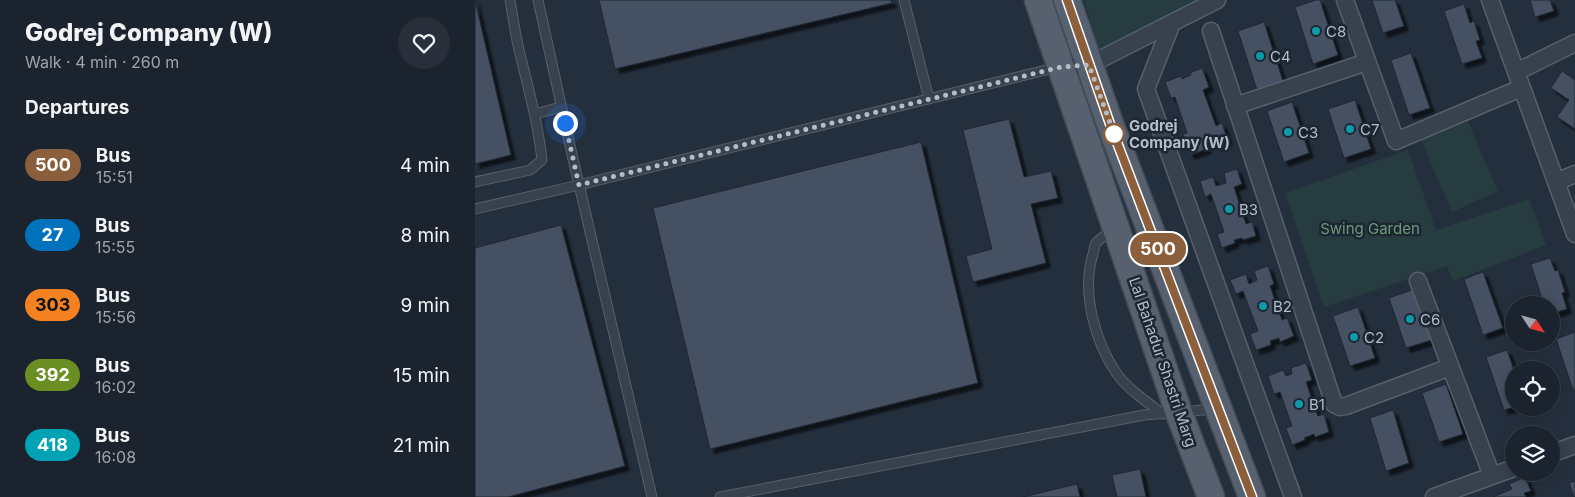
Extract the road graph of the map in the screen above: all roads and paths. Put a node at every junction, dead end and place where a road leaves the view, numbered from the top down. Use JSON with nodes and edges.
{"nodes":[{"id":1,"x":509,"y":0,"type":"edge"},
{"id":2,"x":538,"y":0,"type":"edge"},
{"id":3,"x":904,"y":0,"type":"edge"},
{"id":4,"x":1038,"y":0,"type":"edge"},
{"id":5,"x":1067,"y":0,"type":"edge"},
{"id":6,"x":1217,"y":0,"type":"edge"},
{"id":7,"x":1345,"y":0,"type":"edge"},
{"id":8,"x":1490,"y":0,"type":"edge"},
{"id":9,"x":1170,"y":28,"type":"dead end"},
{"id":10,"x":1211,"y":31,"type":"dead end"},
{"id":11,"x":1575,"y":43,"type":"edge"},
{"id":12,"x":1367,"y":62,"type":"junction"},
{"id":13,"x":1089,"y":65,"type":"junction"},
{"id":14,"x":1061,"y":67,"type":"junction"},
{"id":15,"x":1515,"y":72,"type":"junction"},
{"id":16,"x":1521,"y":88,"type":"junction"},
{"id":17,"x":929,"y":99,"type":"junction"},
{"id":18,"x":1235,"y":106,"type":"junction"},
{"id":19,"x":561,"y":107,"type":"junction"},
{"id":20,"x":535,"y":114,"type":"junction"},
{"id":21,"x":1575,"y":174,"type":"edge"},
{"id":22,"x":475,"y":182,"type":"edge"},
{"id":23,"x":1556,"y":182,"type":"junction"},
{"id":24,"x":579,"y":185,"type":"junction"},
{"id":25,"x":475,"y":209,"type":"edge"},
{"id":26,"x":1116,"y":228,"type":"junction"},
{"id":27,"x":1575,"y":234,"type":"edge"},
{"id":28,"x":1418,"y":281,"type":"dead end"},
{"id":29,"x":1450,"y":368,"type":"junction"},
{"id":30,"x":1218,"y":408,"type":"junction"},
{"id":31,"x":1171,"y":413,"type":"junction"},
{"id":32,"x":1575,"y":446,"type":"edge"},
{"id":33,"x":1560,"y":451,"type":"edge"},
{"id":34,"x":1505,"y":471,"type":"edge"},
{"id":35,"x":1492,"y":476,"type":"junction"},
{"id":36,"x":652,"y":497,"type":"edge"},
{"id":37,"x":721,"y":497,"type":"edge"},
{"id":38,"x":1211,"y":497,"type":"edge"},
{"id":39,"x":1252,"y":497,"type":"edge"},
{"id":40,"x":1293,"y":497,"type":"edge"},
{"id":41,"x":1434,"y":497,"type":"edge"}],
"edges":[{"from":1,"to":20,"type":"lane"},
{"from":2,"to":19,"type":"lane"},
{"from":3,"to":17,"type":"lane"},
{"from":4,"to":14,"type":"main road","name":"Lal Bahadur Shastri Marg"},
{"from":5,"to":13,"type":"main road"},
{"from":6,"to":13,"type":"street"},
{"from":7,"to":12,"type":"street"},
{"from":8,"to":15,"type":"street"},
{"from":9,"to":40,"type":"street"},
{"from":10,"to":18,"type":"street"},
{"from":11,"to":15,"type":"street"},
{"from":12,"to":16,"type":"street"},
{"from":12,"to":18,"type":"street"},
{"from":13,"to":14,"type":"street"},
{"from":13,"to":30,"type":"main road"},
{"from":14,"to":17,"type":"lane"},
{"from":14,"to":26,"type":"main road","name":"Lal Bahadur Shastri Marg"},
{"from":15,"to":16,"type":"street"},
{"from":16,"to":23,"type":"street"},
{"from":17,"to":24,"type":"lane"},
{"from":18,"to":29,"type":"street"},
{"from":19,"to":20,"type":"lane"},
{"from":19,"to":24,"type":"lane"},
{"from":20,"to":22,"type":"lane"},
{"from":21,"to":23,"type":"street"},
{"from":23,"to":27,"type":"street"},
{"from":24,"to":25,"type":"lane"},
{"from":24,"to":36,"type":"lane"},
{"from":26,"to":31,"type":"main road","name":"Lal Bahadur Shastri Marg"},
{"from":26,"to":31,"type":"lane"},
{"from":28,"to":29,"type":"street"},
{"from":29,"to":35,"type":"street"},
{"from":30,"to":31,"type":"lane"},
{"from":30,"to":39,"type":"main road"},
{"from":31,"to":37,"type":"lane"},
{"from":31,"to":38,"type":"main road","name":"Lal Bahadur Shastri Marg"},
{"from":32,"to":33,"type":"street"},
{"from":34,"to":35,"type":"street"},
{"from":35,"to":41,"type":"street"}]}
